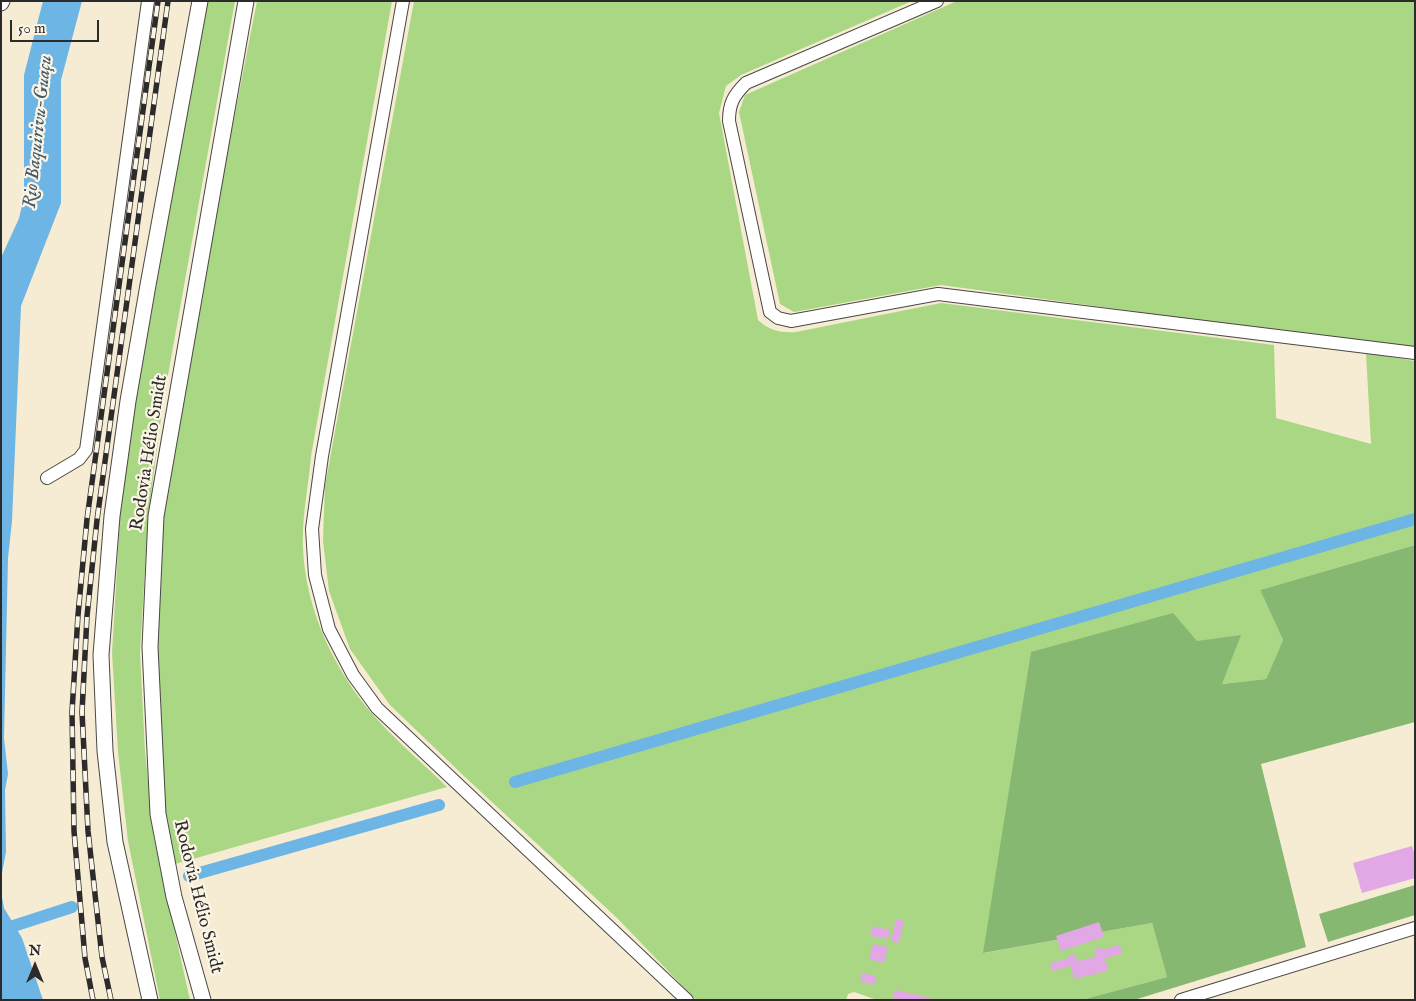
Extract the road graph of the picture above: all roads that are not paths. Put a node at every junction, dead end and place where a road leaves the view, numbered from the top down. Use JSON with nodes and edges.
{"nodes":[{"id":1,"x":148,"y":1,"type":"edge"},
{"id":2,"x":200,"y":1,"type":"edge"},
{"id":3,"x":246,"y":1,"type":"edge"},
{"id":4,"x":403,"y":1,"type":"edge"},
{"id":5,"x":937,"y":1,"type":"edge"},
{"id":6,"x":1415,"y":353,"type":"edge"},
{"id":7,"x":47,"y":478,"type":"dead end"},
{"id":8,"x":1415,"y":928,"type":"edge"},
{"id":9,"x":150,"y":1000,"type":"edge"},
{"id":10,"x":203,"y":1000,"type":"edge"},
{"id":11,"x":687,"y":1000,"type":"edge"},
{"id":12,"x":1181,"y":1000,"type":"edge"}],
"edges":[{"from":1,"to":7,"type":"street"},
{"from":2,"to":9,"type":"main road","name":"Rodovia Hélio Smidt"},
{"from":3,"to":10,"type":"main road","name":"Rodovia Hélio Smidt"},
{"from":4,"to":11,"type":"street"},
{"from":5,"to":6,"type":"street"},
{"from":8,"to":12,"type":"street"}]}
